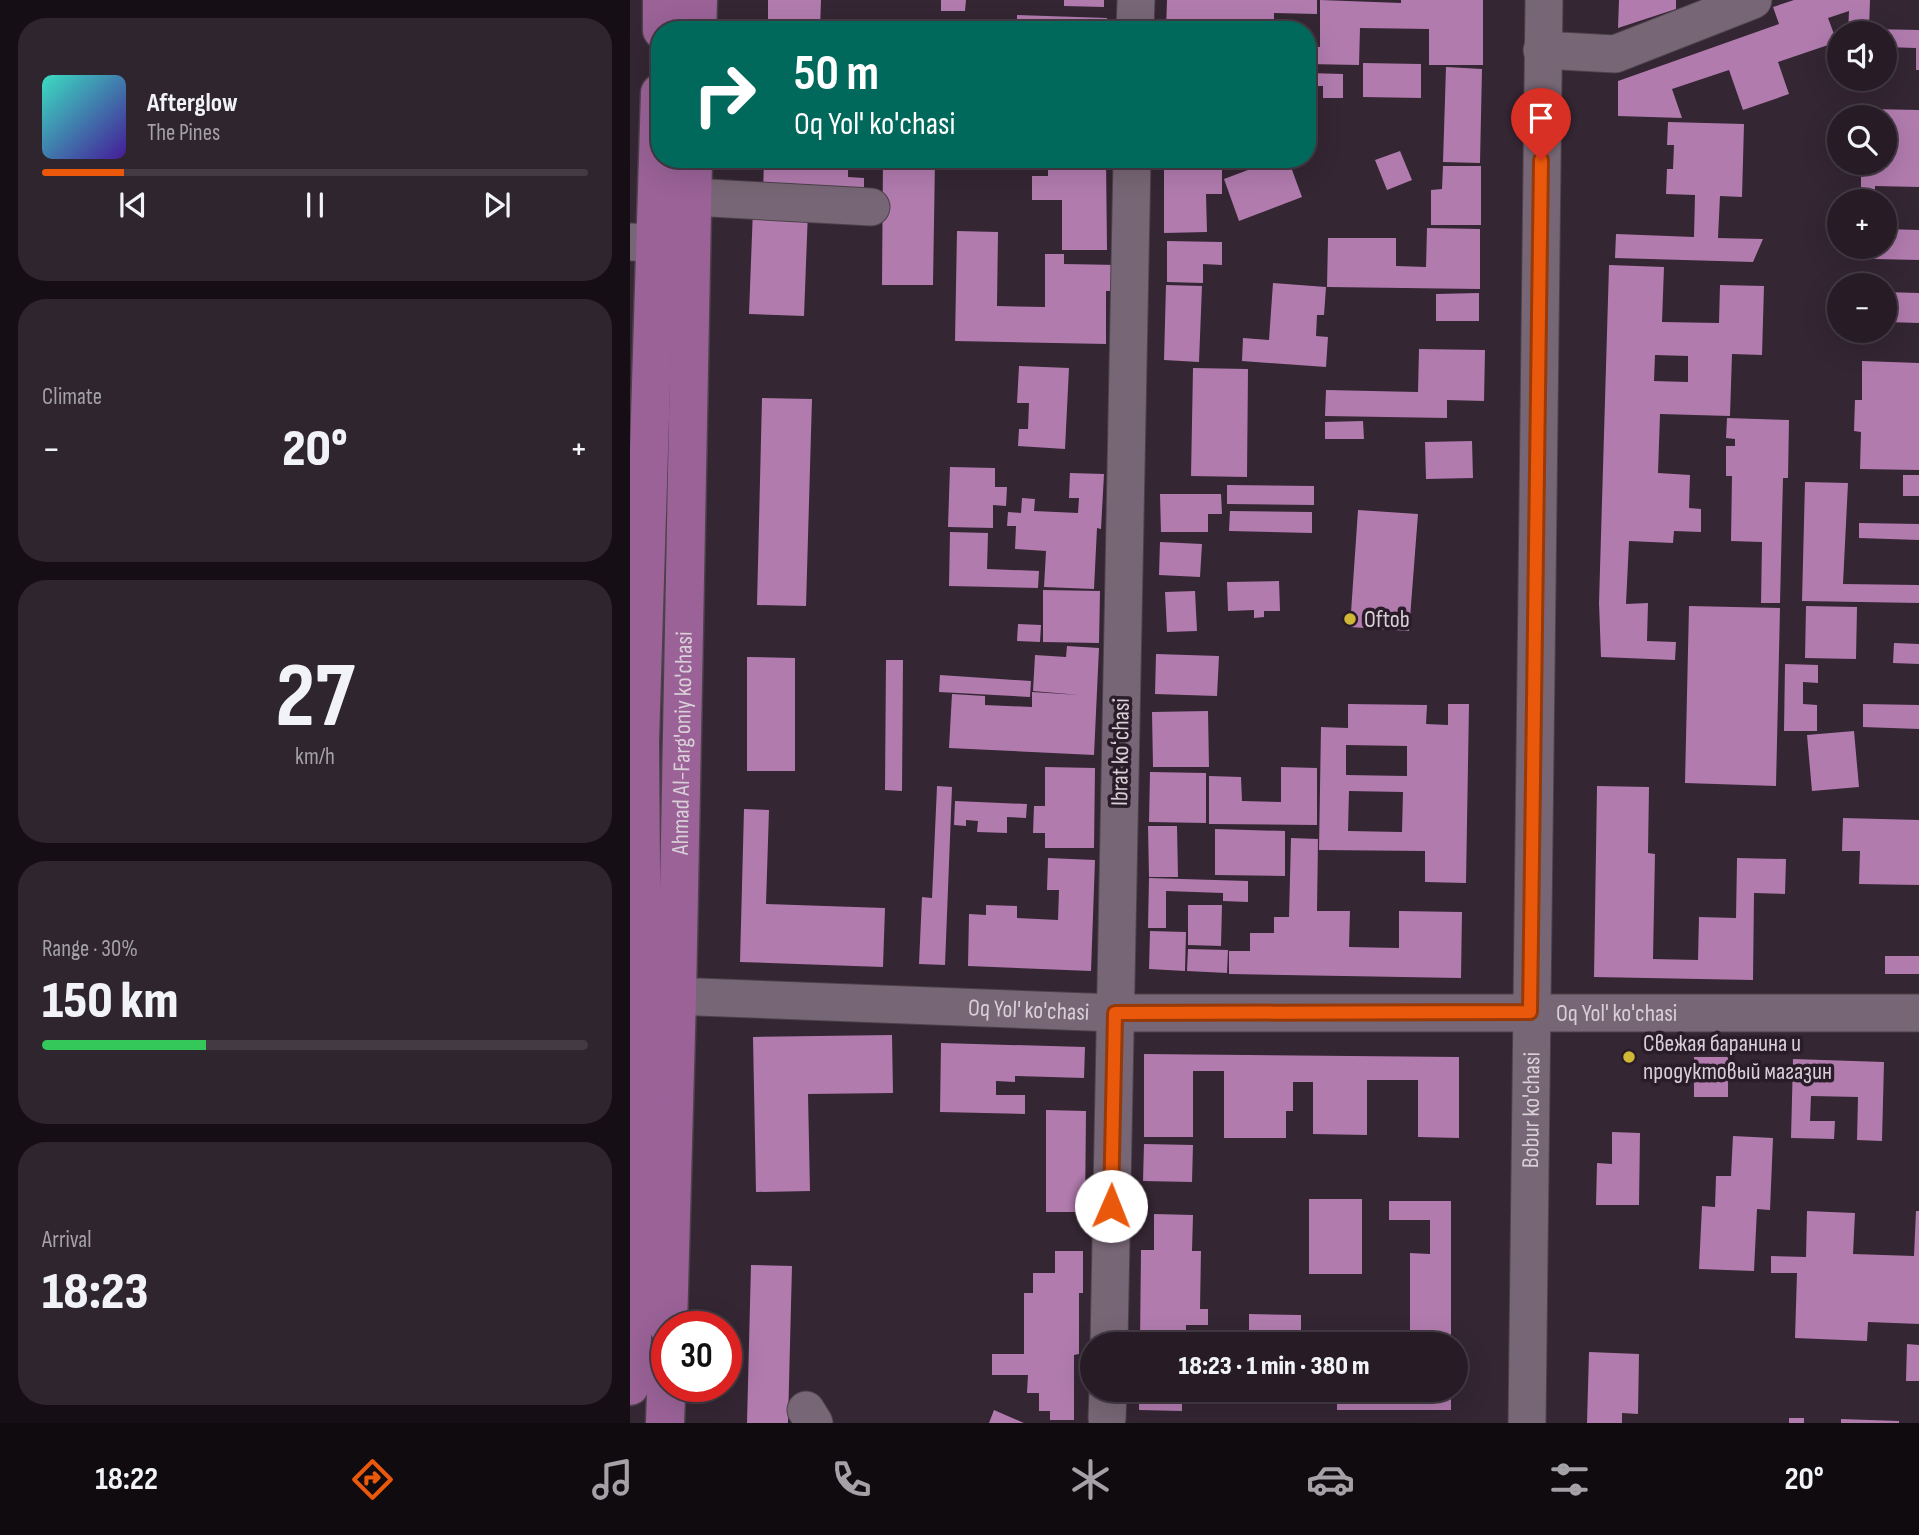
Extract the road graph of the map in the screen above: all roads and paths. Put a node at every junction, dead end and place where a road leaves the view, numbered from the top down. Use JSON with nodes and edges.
{"nodes":[{"id":1,"x":662,"y":0,"type":"edge"},
{"id":2,"x":698,"y":0,"type":"edge"},
{"id":3,"x":1136,"y":0,"type":"edge"},
{"id":4,"x":1544,"y":0,"type":"edge"},
{"id":5,"x":1753,"y":0,"type":"edge"},
{"id":6,"x":662,"y":21,"type":"edge"},
{"id":7,"x":697,"y":21,"type":"edge"},
{"id":8,"x":1135,"y":21,"type":"edge"},
{"id":9,"x":1542,"y":50,"type":"junction"},
{"id":10,"x":651,"y":168,"type":"edge"},
{"id":11,"x":693,"y":168,"type":"edge"},
{"id":12,"x":1132,"y":168,"type":"edge"},
{"id":13,"x":692,"y":197,"type":"junction"},
{"id":14,"x":871,"y":207,"type":"dead end"},
{"id":15,"x":643,"y":242,"type":"edge"},
{"id":16,"x":635,"y":741,"type":"edge"},
{"id":17,"x":660,"y":995,"type":"junction"},
{"id":18,"x":1530,"y":1012,"type":"junction"},
{"id":19,"x":1115,"y":1013,"type":"junction"},
{"id":20,"x":1919,"y":1013,"type":"edge"},
{"id":21,"x":647,"y":1193,"type":"edge"},
{"id":22,"x":666,"y":1311,"type":"edge"},
{"id":23,"x":1109,"y":1332,"type":"edge"},
{"id":24,"x":630,"y":1386,"type":"edge"},
{"id":25,"x":666,"y":1402,"type":"edge"},
{"id":26,"x":665,"y":1423,"type":"edge"},
{"id":27,"x":1527,"y":1423,"type":"edge"}],
"edges":[{"from":1,"to":6,"type":"main road"},
{"from":2,"to":7,"type":"main road"},
{"from":3,"to":8,"type":"street"},
{"from":4,"to":9,"type":"street","name":"Bobur ko'chasi"},
{"from":5,"to":9,"type":"street"},
{"from":9,"to":18,"type":"street","name":"Bobur ko'chasi"},
{"from":10,"to":15,"type":"main road","name":"Ahmad Al-Farg'oniy ko'chasi"},
{"from":11,"to":13,"type":"main road","name":"Ahmad Al-Farg'oniy ko'chasi"},
{"from":12,"to":19,"type":"street","name":"Ibrat koʻchasi"},
{"from":13,"to":14,"type":"street"},
{"from":13,"to":17,"type":"main road","name":"Ahmad Al-Farg'oniy ko'chasi"},
{"from":15,"to":16,"type":"main road","name":"Ahmad Al-Farg'oniy ko'chasi"},
{"from":16,"to":17,"type":"main road","name":"Ahmad Al-Farg'oniy ko'chasi"},
{"from":17,"to":19,"type":"street","name":"Oq Yol' ko'chasi"},
{"from":17,"to":21,"type":"main road","name":"Ahmad Al-Farg'oniy ko'chasi"},
{"from":18,"to":19,"type":"street","name":"Oq Yol' ko'chasi"},
{"from":18,"to":20,"type":"street","name":"Oq Yol' ko'chasi"},
{"from":18,"to":27,"type":"street","name":"Bobur ko'chasi"},
{"from":19,"to":23,"type":"street","name":"Ibrat koʻchasi"},
{"from":21,"to":22,"type":"main road","name":"Ahmad Al-Farg'oniy ko'chasi"},
{"from":21,"to":24,"type":"main road","name":"Ahmad Al-Farg'oniy ko'chasi"},
{"from":25,"to":26,"type":"main road"}]}
